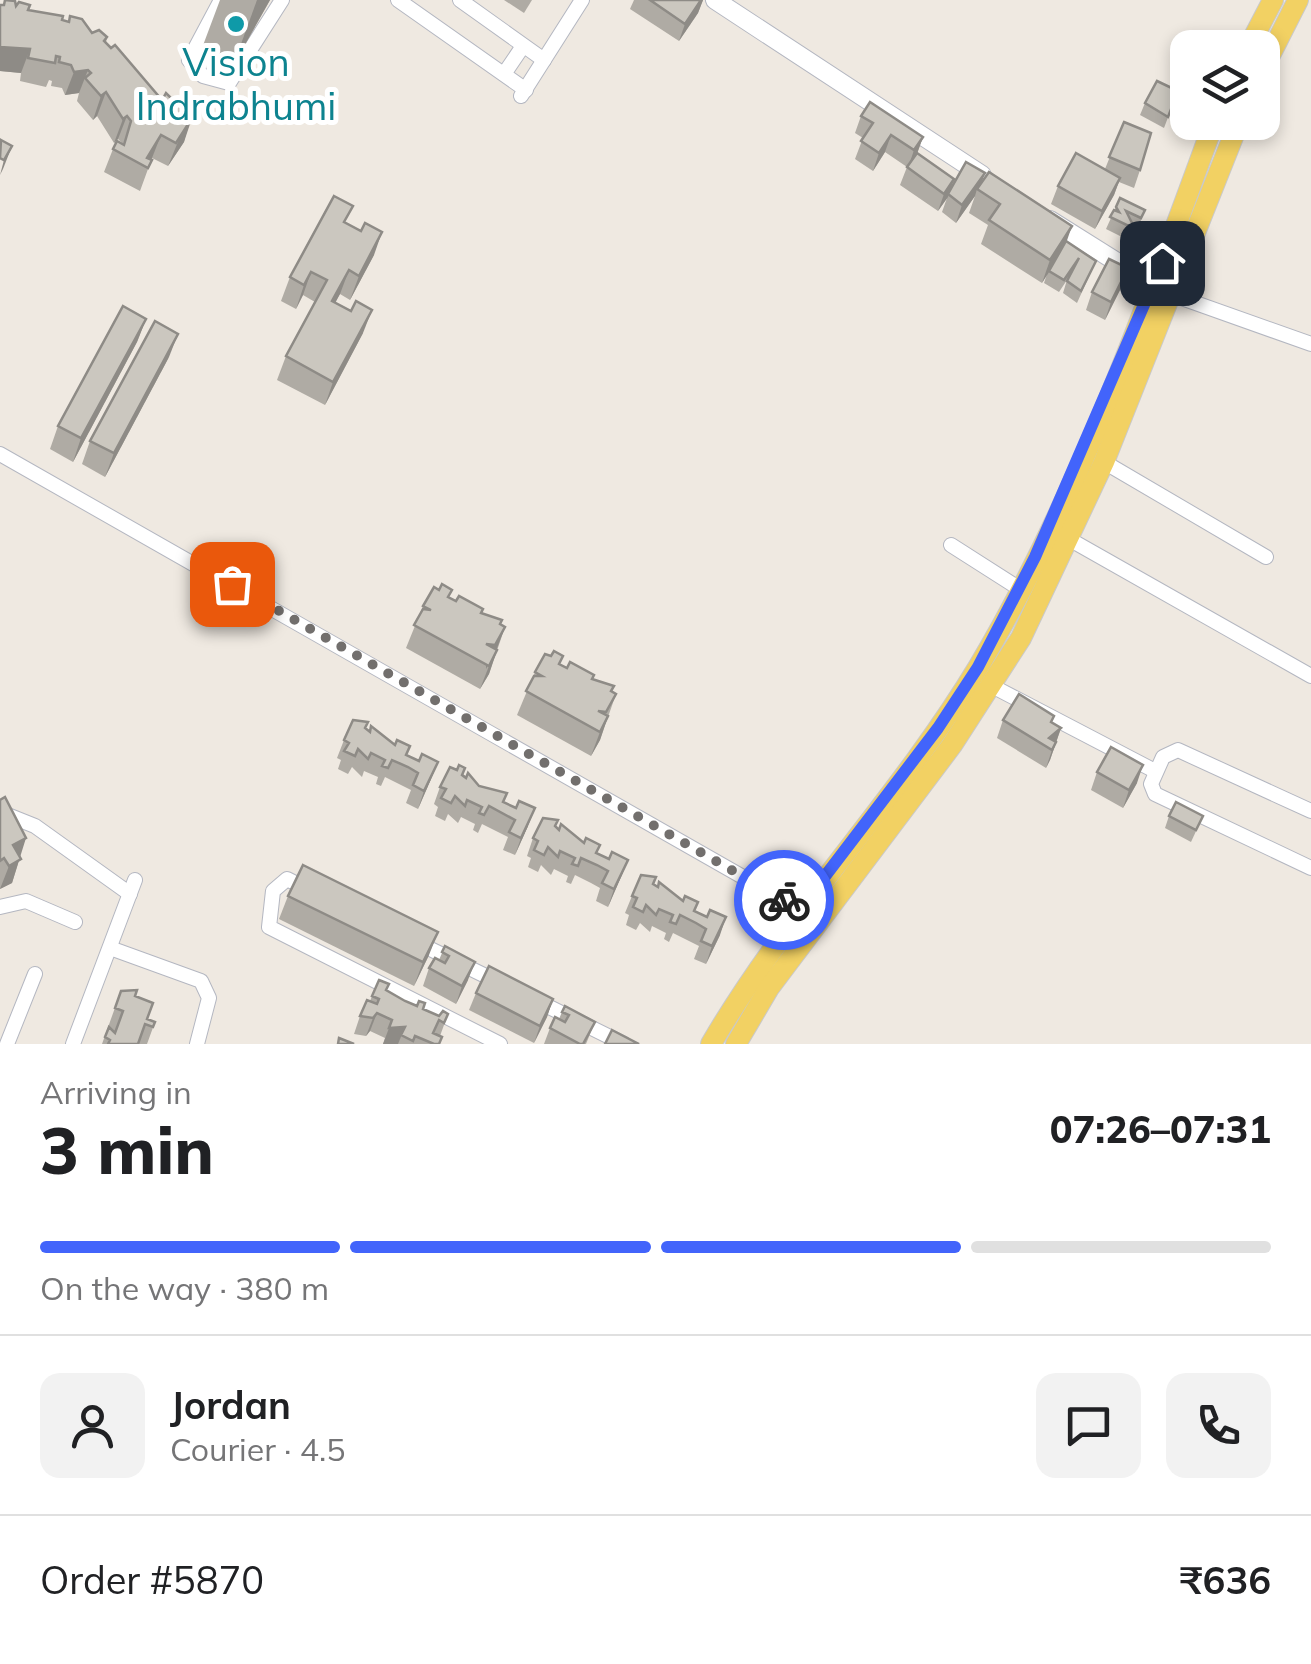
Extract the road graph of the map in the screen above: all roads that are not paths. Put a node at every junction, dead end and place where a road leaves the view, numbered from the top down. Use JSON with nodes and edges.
{"nodes":[{"id":1,"x":221,"y":0,"type":"edge"},
{"id":2,"x":282,"y":0,"type":"edge"},
{"id":3,"x":398,"y":0,"type":"edge"},
{"id":4,"x":460,"y":0,"type":"edge"},
{"id":5,"x":582,"y":0,"type":"edge"},
{"id":6,"x":714,"y":0,"type":"edge"},
{"id":7,"x":1273,"y":0,"type":"edge"},
{"id":8,"x":1298,"y":0,"type":"edge"},
{"id":9,"x":1257,"y":30,"type":"edge"},
{"id":10,"x":1280,"y":36,"type":"edge"},
{"id":11,"x":523,"y":46,"type":"junction"},
{"id":12,"x":544,"y":60,"type":"junction"},
{"id":13,"x":504,"y":74,"type":"junction"},
{"id":14,"x":1209,"y":140,"type":"edge"},
{"id":15,"x":1230,"y":140,"type":"edge"},
{"id":16,"x":994,"y":183,"type":"edge"},
{"id":17,"x":1038,"y":212,"type":"edge"},
{"id":18,"x":1163,"y":291,"type":"junction"},
{"id":19,"x":1311,"y":344,"type":"edge"},
{"id":20,"x":0,"y":454,"type":"edge"},
{"id":21,"x":1104,"y":462,"type":"junction"},
{"id":22,"x":1070,"y":538,"type":"junction"},
{"id":23,"x":950,"y":546,"type":"dead end"},
{"id":24,"x":1266,"y":557,"type":"dead end"},
{"id":25,"x":1020,"y":590,"type":"junction"},
{"id":26,"x":1311,"y":676,"type":"edge"},
{"id":27,"x":992,"y":686,"type":"junction"},
{"id":28,"x":1155,"y":771,"type":"junction"},
{"id":29,"x":1311,"y":811,"type":"edge"},
{"id":30,"x":0,"y":812,"type":"edge"},
{"id":31,"x":1311,"y":868,"type":"edge"},
{"id":32,"x":322,"y":897,"type":"edge"},
{"id":33,"x":0,"y":907,"type":"edge"},
{"id":34,"x":800,"y":909,"type":"junction"},
{"id":35,"x":75,"y":922,"type":"dead end"},
{"id":36,"x":820,"y":922,"type":"junction"},
{"id":37,"x":411,"y":940,"type":"edge"},
{"id":38,"x":110,"y":948,"type":"junction"},
{"id":39,"x":34,"y":974,"type":"dead end"},
{"id":40,"x":6,"y":1044,"type":"edge"},
{"id":41,"x":73,"y":1044,"type":"edge"},
{"id":42,"x":197,"y":1044,"type":"edge"},
{"id":43,"x":500,"y":1044,"type":"edge"},
{"id":44,"x":624,"y":1044,"type":"edge"},
{"id":45,"x":711,"y":1044,"type":"edge"},
{"id":46,"x":736,"y":1044,"type":"edge"}],
"edges":[{"from":1,"to":2,"type":"street"},
{"from":3,"to":13,"type":"street"},
{"from":4,"to":11,"type":"street"},
{"from":5,"to":12,"type":"street"},
{"from":6,"to":16,"type":"street"},
{"from":7,"to":9,"type":"main road"},
{"from":8,"to":10,"type":"main road"},
{"from":11,"to":12,"type":"street"},
{"from":11,"to":13,"type":"street"},
{"from":12,"to":13,"type":"street"},
{"from":14,"to":18,"type":"main road"},
{"from":15,"to":18,"type":"main road"},
{"from":17,"to":18,"type":"street"},
{"from":18,"to":19,"type":"street"},
{"from":18,"to":21,"type":"main road"},
{"from":18,"to":25,"type":"main road"},
{"from":20,"to":34,"type":"street"},
{"from":21,"to":22,"type":"main road"},
{"from":21,"to":24,"type":"street"},
{"from":22,"to":26,"type":"street"},
{"from":22,"to":27,"type":"main road"},
{"from":23,"to":25,"type":"street"},
{"from":25,"to":34,"type":"main road"},
{"from":27,"to":28,"type":"street"},
{"from":27,"to":36,"type":"main road"},
{"from":28,"to":29,"type":"street"},
{"from":28,"to":31,"type":"street"},
{"from":30,"to":38,"type":"street"},
{"from":32,"to":43,"type":"street"},
{"from":33,"to":35,"type":"street"},
{"from":34,"to":36,"type":"street"},
{"from":34,"to":45,"type":"main road"},
{"from":36,"to":46,"type":"main road"},
{"from":37,"to":44,"type":"street"},
{"from":38,"to":41,"type":"street"},
{"from":38,"to":42,"type":"street"},
{"from":39,"to":40,"type":"street"}]}
